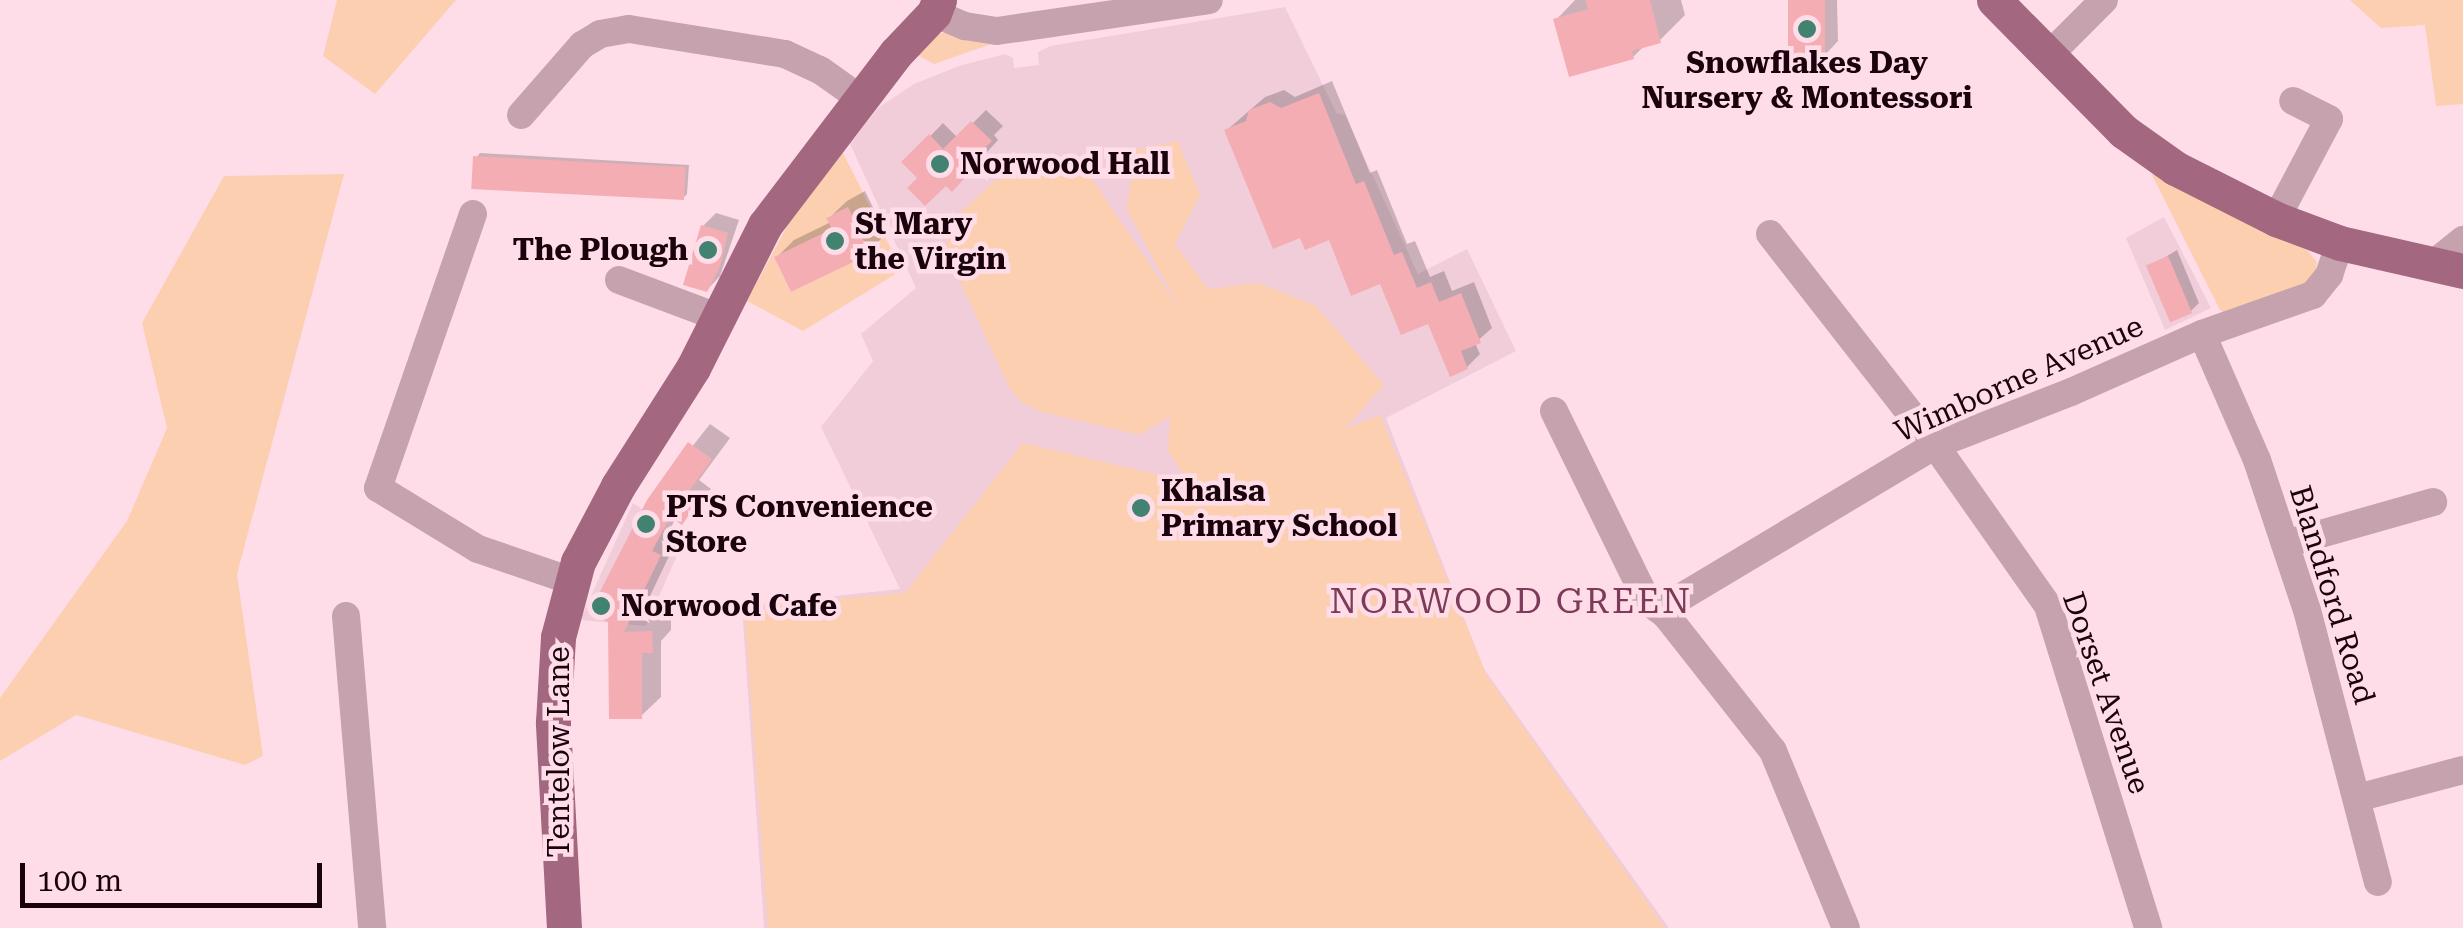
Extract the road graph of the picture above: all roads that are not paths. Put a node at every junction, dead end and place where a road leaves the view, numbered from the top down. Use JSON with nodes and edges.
{"nodes":[{"id":1,"x":1209,"y":0,"type":"edge"},
{"id":2,"x":1994,"y":0,"type":"edge"},
{"id":3,"x":2104,"y":0,"type":"edge"},
{"id":4,"x":937,"y":6,"type":"edge"},
{"id":5,"x":2048,"y":56,"type":"junction"},
{"id":6,"x":861,"y":99,"type":"junction"},
{"id":7,"x":2293,"y":101,"type":"dead end"},
{"id":8,"x":521,"y":115,"type":"dead end"},
{"id":9,"x":472,"y":214,"type":"dead end"},
{"id":10,"x":2276,"y":219,"type":"junction"},
{"id":11,"x":1770,"y":234,"type":"dead end"},
{"id":12,"x":2463,"y":240,"type":"edge"},
{"id":13,"x":2340,"y":243,"type":"junction"},
{"id":14,"x":2447,"y":268,"type":"edge"},
{"id":15,"x":619,"y":280,"type":"dead end"},
{"id":16,"x":720,"y":318,"type":"junction"},
{"id":17,"x":2202,"y":334,"type":"junction"},
{"id":18,"x":1554,"y":410,"type":"dead end"},
{"id":19,"x":1935,"y":446,"type":"junction"},
{"id":20,"x":2434,"y":502,"type":"dead end"},
{"id":21,"x":2285,"y":544,"type":"junction"},
{"id":22,"x":572,"y":580,"type":"junction"},
{"id":23,"x":1666,"y":615,"type":"junction"},
{"id":24,"x":346,"y":616,"type":"dead end"},
{"id":25,"x":2463,"y":770,"type":"edge"},
{"id":26,"x":2357,"y":798,"type":"junction"},
{"id":27,"x":2378,"y":882,"type":"dead end"},
{"id":28,"x":372,"y":928,"type":"edge"},
{"id":29,"x":564,"y":928,"type":"edge"},
{"id":30,"x":1846,"y":928,"type":"edge"},
{"id":31,"x":2148,"y":928,"type":"edge"}],
"edges":[{"from":1,"to":4,"type":"street"},
{"from":2,"to":5,"type":"main road"},
{"from":3,"to":5,"type":"street"},
{"from":4,"to":6,"type":"main road","name":"Tentelow Lane"},
{"from":5,"to":10,"type":"main road"},
{"from":6,"to":8,"type":"street"},
{"from":6,"to":16,"type":"main road","name":"Tentelow Lane"},
{"from":7,"to":10,"type":"street"},
{"from":9,"to":22,"type":"street"},
{"from":10,"to":13,"type":"main road"},
{"from":11,"to":19,"type":"street","name":"Dorset Avenue"},
{"from":12,"to":14,"type":"street"},
{"from":13,"to":14,"type":"main road"},
{"from":13,"to":17,"type":"street","name":"Wimborne Avenue"},
{"from":15,"to":16,"type":"street"},
{"from":16,"to":22,"type":"main road","name":"Tentelow Lane"},
{"from":17,"to":19,"type":"street","name":"Wimborne Avenue"},
{"from":17,"to":21,"type":"street","name":"Blandford Road"},
{"from":18,"to":23,"type":"street"},
{"from":19,"to":23,"type":"street","name":"Wimborne Avenue"},
{"from":19,"to":31,"type":"street","name":"Dorset Avenue"},
{"from":20,"to":21,"type":"street"},
{"from":21,"to":26,"type":"street","name":"Blandford Road"},
{"from":22,"to":29,"type":"main road","name":"Tentelow Lane"},
{"from":23,"to":30,"type":"street"},
{"from":24,"to":28,"type":"street"},
{"from":25,"to":26,"type":"street"},
{"from":26,"to":27,"type":"street","name":"Blandford Road"}]}
